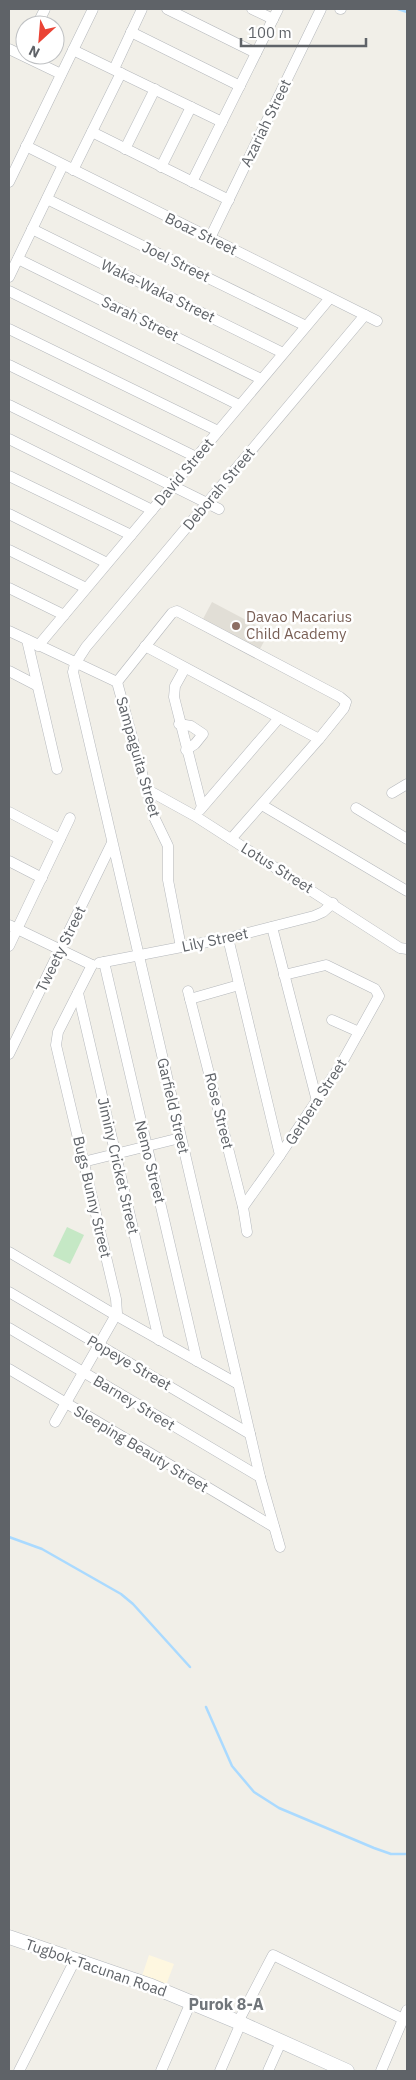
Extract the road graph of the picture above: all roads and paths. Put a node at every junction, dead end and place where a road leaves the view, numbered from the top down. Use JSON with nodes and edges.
{"nodes":[{"id":1,"x":91,"y":9,"type":"edge"},
{"id":2,"x":142,"y":9,"type":"edge"},
{"id":3,"x":167,"y":9,"type":"edge"},
{"id":4,"x":252,"y":9,"type":"edge"},
{"id":5,"x":278,"y":9,"type":"edge"},
{"id":6,"x":322,"y":9,"type":"edge"},
{"id":7,"x":273,"y":19,"type":"junction"},
{"id":8,"x":131,"y":32,"type":"junction"},
{"id":9,"x":73,"y":50,"type":"junction"},
{"id":10,"x":256,"y":53,"type":"junction"},
{"id":11,"x":45,"y":65,"type":"edge"},
{"id":12,"x":117,"y":71,"type":"junction"},
{"id":13,"x":61,"y":74,"type":"junction"},
{"id":14,"x":240,"y":86,"type":"junction"},
{"id":15,"x":154,"y":89,"type":"junction"},
{"id":16,"x":191,"y":107,"type":"junction"},
{"id":17,"x":222,"y":122,"type":"junction"},
{"id":18,"x":92,"y":132,"type":"junction"},
{"id":19,"x":26,"y":146,"type":"junction"},
{"id":20,"x":125,"y":149,"type":"junction"},
{"id":21,"x":64,"y":165,"type":"junction"},
{"id":22,"x":161,"y":167,"type":"junction"},
{"id":23,"x":73,"y":170,"type":"junction"},
{"id":24,"x":9,"y":182,"type":"edge"},
{"id":25,"x":192,"y":182,"type":"junction"},
{"id":26,"x":47,"y":199,"type":"junction"},
{"id":27,"x":229,"y":200,"type":"junction"},
{"id":28,"x":32,"y":229,"type":"junction"},
{"id":29,"x":210,"y":238,"type":"junction"},
{"id":30,"x":18,"y":259,"type":"junction"},
{"id":31,"x":9,"y":277,"type":"edge"},
{"id":32,"x":9,"y":291,"type":"edge"},
{"id":33,"x":330,"y":298,"type":"junction"},
{"id":34,"x":365,"y":315,"type":"junction"},
{"id":35,"x":377,"y":321,"type":"dead end"},
{"id":36,"x":306,"y":326,"type":"junction"},
{"id":37,"x":9,"y":328,"type":"edge"},
{"id":38,"x":283,"y":353,"type":"junction"},
{"id":39,"x":9,"y":364,"type":"edge"},
{"id":40,"x":261,"y":379,"type":"junction"},
{"id":41,"x":9,"y":404,"type":"edge"},
{"id":42,"x":239,"y":405,"type":"junction"},
{"id":43,"x":218,"y":431,"type":"junction"},
{"id":44,"x":9,"y":438,"type":"edge"},
{"id":45,"x":196,"y":457,"type":"junction"},
{"id":46,"x":9,"y":476,"type":"edge"},
{"id":47,"x":172,"y":486,"type":"junction"},
{"id":48,"x":207,"y":503,"type":"junction"},
{"id":49,"x":219,"y":509,"type":"dead end"},
{"id":50,"x":152,"y":510,"type":"junction"},
{"id":51,"x":9,"y":514,"type":"edge"},
{"id":52,"x":130,"y":535,"type":"junction"},
{"id":53,"x":9,"y":550,"type":"edge"},
{"id":54,"x":107,"y":563,"type":"junction"},
{"id":55,"x":9,"y":588,"type":"edge"},
{"id":56,"x":86,"y":588,"type":"junction"},
{"id":57,"x":64,"y":615,"type":"junction"},
{"id":58,"x":9,"y":631,"type":"edge"},
{"id":59,"x":27,"y":640,"type":"junction"},
{"id":60,"x":38,"y":646,"type":"junction"},
{"id":61,"x":145,"y":646,"type":"junction"},
{"id":62,"x":75,"y":664,"type":"junction"},
{"id":63,"x":185,"y":668,"type":"junction"},
{"id":64,"x":9,"y":671,"type":"edge"},
{"id":65,"x":117,"y":682,"type":"junction"},
{"id":66,"x":36,"y":684,"type":"junction"},
{"id":67,"x":279,"y":718,"type":"junction"},
{"id":68,"x":179,"y":724,"type":"junction"},
{"id":69,"x":319,"y":739,"type":"junction"},
{"id":70,"x":186,"y":750,"type":"junction"},
{"id":71,"x":57,"y":769,"type":"dead end"},
{"id":72,"x":407,"y":784,"type":"edge"},
{"id":73,"x":146,"y":789,"type":"junction"},
{"id":74,"x":392,"y":793,"type":"dead end"},
{"id":75,"x":262,"y":805,"type":"junction"},
{"id":76,"x":202,"y":807,"type":"junction"},
{"id":77,"x":356,"y":808,"type":"dead end"},
{"id":78,"x":9,"y":812,"type":"edge"},
{"id":79,"x":195,"y":816,"type":"junction"},
{"id":80,"x":70,"y":818,"type":"dead end"},
{"id":81,"x":60,"y":839,"type":"junction"},
{"id":82,"x":231,"y":839,"type":"junction"},
{"id":83,"x":407,"y":839,"type":"edge"},
{"id":84,"x":112,"y":843,"type":"junction"},
{"id":85,"x":9,"y":861,"type":"edge"},
{"id":86,"x":42,"y":878,"type":"junction"},
{"id":87,"x":407,"y":891,"type":"edge"},
{"id":88,"x":333,"y":903,"type":"junction"},
{"id":89,"x":13,"y":927,"type":"edge"},
{"id":90,"x":272,"y":927,"type":"junction"},
{"id":91,"x":228,"y":938,"type":"junction"},
{"id":92,"x":9,"y":946,"type":"edge"},
{"id":93,"x":181,"y":947,"type":"junction"},
{"id":94,"x":407,"y":949,"type":"edge"},
{"id":95,"x":60,"y":950,"type":"junction"},
{"id":96,"x":137,"y":956,"type":"junction"},
{"id":97,"x":104,"y":962,"type":"junction"},
{"id":98,"x":92,"y":965,"type":"junction"},
{"id":99,"x":284,"y":975,"type":"junction"},
{"id":100,"x":239,"y":985,"type":"junction"},
{"id":101,"x":78,"y":993,"type":"junction"},
{"id":102,"x":332,"y":1020,"type":"dead end"},
{"id":103,"x":359,"y":1032,"type":"junction"},
{"id":104,"x":9,"y":1054,"type":"edge"},
{"id":105,"x":317,"y":1102,"type":"junction"},
{"id":106,"x":180,"y":1138,"type":"junction"},
{"id":107,"x":146,"y":1146,"type":"junction"},
{"id":108,"x":115,"y":1154,"type":"junction"},
{"id":109,"x":280,"y":1155,"type":"junction"},
{"id":110,"x":83,"y":1162,"type":"junction"},
{"id":111,"x":243,"y":1207,"type":"junction"},
{"id":112,"x":247,"y":1232,"type":"dead end"},
{"id":113,"x":9,"y":1252,"type":"edge"},
{"id":114,"x":9,"y":1292,"type":"edge"},
{"id":115,"x":117,"y":1316,"type":"junction"},
{"id":116,"x":9,"y":1328,"type":"edge"},
{"id":117,"x":159,"y":1340,"type":"junction"},
{"id":118,"x":99,"y":1346,"type":"junction"},
{"id":119,"x":197,"y":1361,"type":"junction"},
{"id":120,"x":9,"y":1369,"type":"edge"},
{"id":121,"x":83,"y":1373,"type":"junction"},
{"id":122,"x":238,"y":1384,"type":"junction"},
{"id":123,"x":65,"y":1404,"type":"junction"},
{"id":124,"x":55,"y":1422,"type":"dead end"},
{"id":125,"x":250,"y":1434,"type":"junction"},
{"id":126,"x":260,"y":1477,"type":"junction"},
{"id":127,"x":274,"y":1527,"type":"junction"},
{"id":128,"x":280,"y":1547,"type":"dead end"},
{"id":129,"x":9,"y":1937,"type":"edge"},
{"id":130,"x":78,"y":1961,"type":"junction"},
{"id":131,"x":191,"y":2002,"type":"junction"},
{"id":132,"x":405,"y":2015,"type":"edge"},
{"id":133,"x":239,"y":2022,"type":"junction"},
{"id":134,"x":282,"y":2042,"type":"junction"},
{"id":135,"x":19,"y":2071,"type":"edge"},
{"id":136,"x":161,"y":2071,"type":"edge"},
{"id":137,"x":220,"y":2071,"type":"edge"},
{"id":138,"x":268,"y":2071,"type":"edge"},
{"id":139,"x":347,"y":2071,"type":"edge"},
{"id":140,"x":381,"y":2071,"type":"edge"}],
"edges":[{"from":1,"to":9,"type":"street"},
{"from":2,"to":8,"type":"street"},
{"from":3,"to":10,"type":"street"},
{"from":4,"to":7,"type":"street"},
{"from":5,"to":7,"type":"street"},
{"from":6,"to":27,"type":"street","name":"Azariah Street"},
{"from":7,"to":10,"type":"street"},
{"from":8,"to":12,"type":"street"},
{"from":8,"to":14,"type":"street"},
{"from":9,"to":12,"type":"street"},
{"from":9,"to":13,"type":"street"},
{"from":10,"to":14,"type":"street"},
{"from":11,"to":13,"type":"street"},
{"from":12,"to":15,"type":"street"},
{"from":12,"to":18,"type":"street"},
{"from":13,"to":19,"type":"street"},
{"from":14,"to":17,"type":"street"},
{"from":15,"to":16,"type":"street"},
{"from":15,"to":20,"type":"street"},
{"from":16,"to":17,"type":"street"},
{"from":16,"to":22,"type":"street"},
{"from":17,"to":25,"type":"street"},
{"from":18,"to":20,"type":"street"},
{"from":18,"to":23,"type":"street"},
{"from":19,"to":21,"type":"street","name":"Boaz Street"},
{"from":19,"to":24,"type":"street"},
{"from":20,"to":22,"type":"street"},
{"from":21,"to":23,"type":"street","name":"Boaz Street"},
{"from":21,"to":26,"type":"street"},
{"from":22,"to":25,"type":"street"},
{"from":23,"to":29,"type":"street","name":"Boaz Street"},
{"from":25,"to":27,"type":"street"},
{"from":26,"to":28,"type":"street"},
{"from":26,"to":36,"type":"street","name":"Joel Street"},
{"from":27,"to":29,"type":"street","name":"Azariah Street"},
{"from":28,"to":30,"type":"street"},
{"from":28,"to":38,"type":"street","name":"Waka-Waka Street"},
{"from":29,"to":33,"type":"street","name":"Boaz Street"},
{"from":30,"to":31,"type":"street"},
{"from":30,"to":40,"type":"street","name":"Sarah Street"},
{"from":32,"to":42,"type":"street"},
{"from":33,"to":34,"type":"street","name":"Boaz Street"},
{"from":33,"to":36,"type":"street","name":"David Street"},
{"from":34,"to":35,"type":"street","name":"Boaz Street"},
{"from":34,"to":48,"type":"street","name":"Deborah Street"},
{"from":36,"to":38,"type":"street","name":"David Street"},
{"from":37,"to":43,"type":"street"},
{"from":38,"to":40,"type":"street","name":"David Street"},
{"from":39,"to":45,"type":"street"},
{"from":40,"to":42,"type":"street","name":"David Street"},
{"from":41,"to":47,"type":"street"},
{"from":42,"to":43,"type":"street","name":"David Street"},
{"from":43,"to":45,"type":"street","name":"David Street"},
{"from":44,"to":50,"type":"street"},
{"from":45,"to":47,"type":"street","name":"David Street"},
{"from":46,"to":52,"type":"street"},
{"from":47,"to":48,"type":"street"},
{"from":47,"to":50,"type":"street","name":"David Street"},
{"from":48,"to":49,"type":"street"},
{"from":48,"to":62,"type":"street","name":"Deborah Street"},
{"from":50,"to":52,"type":"street","name":"David Street"},
{"from":51,"to":54,"type":"street"},
{"from":52,"to":54,"type":"street","name":"David Street"},
{"from":53,"to":56,"type":"street"},
{"from":54,"to":56,"type":"street","name":"David Street"},
{"from":55,"to":57,"type":"street"},
{"from":56,"to":57,"type":"street","name":"David Street"},
{"from":57,"to":60,"type":"street","name":"David Street"},
{"from":58,"to":59,"type":"street"},
{"from":59,"to":60,"type":"street"},
{"from":59,"to":66,"type":"street"},
{"from":60,"to":62,"type":"street"},
{"from":61,"to":63,"type":"street"},
{"from":61,"to":65,"type":"street"},
{"from":61,"to":69,"type":"street"},
{"from":62,"to":65,"type":"street"},
{"from":62,"to":84,"type":"street","name":"Garfield Street"},
{"from":63,"to":67,"type":"street"},
{"from":63,"to":68,"type":"street"},
{"from":64,"to":66,"type":"street"},
{"from":65,"to":73,"type":"street","name":"Sampaguita Street"},
{"from":66,"to":71,"type":"street"},
{"from":67,"to":69,"type":"street"},
{"from":67,"to":76,"type":"street"},
{"from":68,"to":70,"type":"street"},
{"from":68,"to":70,"type":"street"},
{"from":69,"to":75,"type":"street"},
{"from":70,"to":76,"type":"street"},
{"from":72,"to":74,"type":"street"},
{"from":73,"to":79,"type":"street","name":"Lotus Street"},
{"from":73,"to":93,"type":"street","name":"Sampaguita Street"},
{"from":75,"to":82,"type":"street"},
{"from":75,"to":87,"type":"street"},
{"from":76,"to":79,"type":"street"},
{"from":77,"to":83,"type":"street"},
{"from":78,"to":81,"type":"street"},
{"from":79,"to":82,"type":"street","name":"Lotus Street"},
{"from":80,"to":81,"type":"street"},
{"from":81,"to":86,"type":"street"},
{"from":82,"to":88,"type":"street","name":"Lotus Street"},
{"from":84,"to":95,"type":"street","name":"Tweety Street"},
{"from":84,"to":96,"type":"street","name":"Garfield Street"},
{"from":85,"to":86,"type":"street"},
{"from":86,"to":89,"type":"street"},
{"from":88,"to":90,"type":"street","name":"Lily Street"},
{"from":88,"to":94,"type":"street","name":"Lotus Street"},
{"from":89,"to":92,"type":"street"},
{"from":89,"to":95,"type":"street"},
{"from":90,"to":91,"type":"street","name":"Lily Street"},
{"from":90,"to":99,"type":"street"},
{"from":91,"to":93,"type":"street","name":"Lily Street"},
{"from":91,"to":100,"type":"street"},
{"from":93,"to":96,"type":"street","name":"Lily Street"},
{"from":95,"to":98,"type":"street"},
{"from":95,"to":104,"type":"street","name":"Tweety Street"},
{"from":96,"to":97,"type":"street","name":"Lily Street"},
{"from":96,"to":106,"type":"street","name":"Garfield Street"},
{"from":97,"to":98,"type":"street","name":"Lily Street"},
{"from":97,"to":107,"type":"street","name":"Nemo Street"},
{"from":98,"to":101,"type":"street","name":"Bugs Bunny Street"},
{"from":99,"to":103,"type":"street","name":"Gerbera Street"},
{"from":99,"to":105,"type":"street"},
{"from":100,"to":109,"type":"street"},
{"from":100,"to":111,"type":"street","name":"Rose Street"},
{"from":101,"to":108,"type":"street","name":"Jiminy Cricket Street"},
{"from":101,"to":110,"type":"street","name":"Bugs Bunny Street"},
{"from":102,"to":103,"type":"street"},
{"from":103,"to":105,"type":"street","name":"Gerbera Street"},
{"from":105,"to":109,"type":"street","name":"Gerbera Street"},
{"from":106,"to":107,"type":"street"},
{"from":106,"to":122,"type":"street","name":"Garfield Street"},
{"from":107,"to":108,"type":"street"},
{"from":107,"to":119,"type":"street","name":"Nemo Street"},
{"from":108,"to":110,"type":"street"},
{"from":108,"to":117,"type":"street","name":"Jiminy Cricket Street"},
{"from":109,"to":111,"type":"street","name":"Gerbera Street"},
{"from":110,"to":115,"type":"street","name":"Bugs Bunny Street"},
{"from":111,"to":112,"type":"street","name":"Rose Street"},
{"from":113,"to":115,"type":"street"},
{"from":114,"to":118,"type":"street","name":"Popeye Street"},
{"from":115,"to":117,"type":"street"},
{"from":115,"to":118,"type":"street"},
{"from":116,"to":121,"type":"street","name":"Barney Street"},
{"from":117,"to":119,"type":"street"},
{"from":118,"to":121,"type":"street"},
{"from":118,"to":125,"type":"street","name":"Popeye Street"},
{"from":119,"to":122,"type":"street"},
{"from":120,"to":123,"type":"street","name":"Sleeping Beauty Street"},
{"from":121,"to":123,"type":"street"},
{"from":121,"to":126,"type":"street","name":"Barney Street"},
{"from":122,"to":125,"type":"street","name":"Garfield Street"},
{"from":123,"to":124,"type":"street"},
{"from":123,"to":127,"type":"street","name":"Sleeping Beauty Street"},
{"from":125,"to":126,"type":"street","name":"Garfield Street"},
{"from":126,"to":127,"type":"street","name":"Garfield Street"},
{"from":127,"to":128,"type":"street","name":"Garfield Street"},
{"from":129,"to":130,"type":"street","name":"Tugbok-Tacunan Road"},
{"from":130,"to":131,"type":"street","name":"Tugbok-Tacunan Road"},
{"from":130,"to":135,"type":"street"},
{"from":131,"to":133,"type":"street","name":"Tugbok-Tacunan Road"},
{"from":131,"to":136,"type":"street"},
{"from":132,"to":133,"type":"street"},
{"from":132,"to":140,"type":"street"},
{"from":133,"to":134,"type":"street","name":"Tugbok-Tacunan Road"},
{"from":133,"to":137,"type":"street"},
{"from":134,"to":138,"type":"street"},
{"from":134,"to":139,"type":"street","name":"Tugbok-Tacunan Road"}]}
